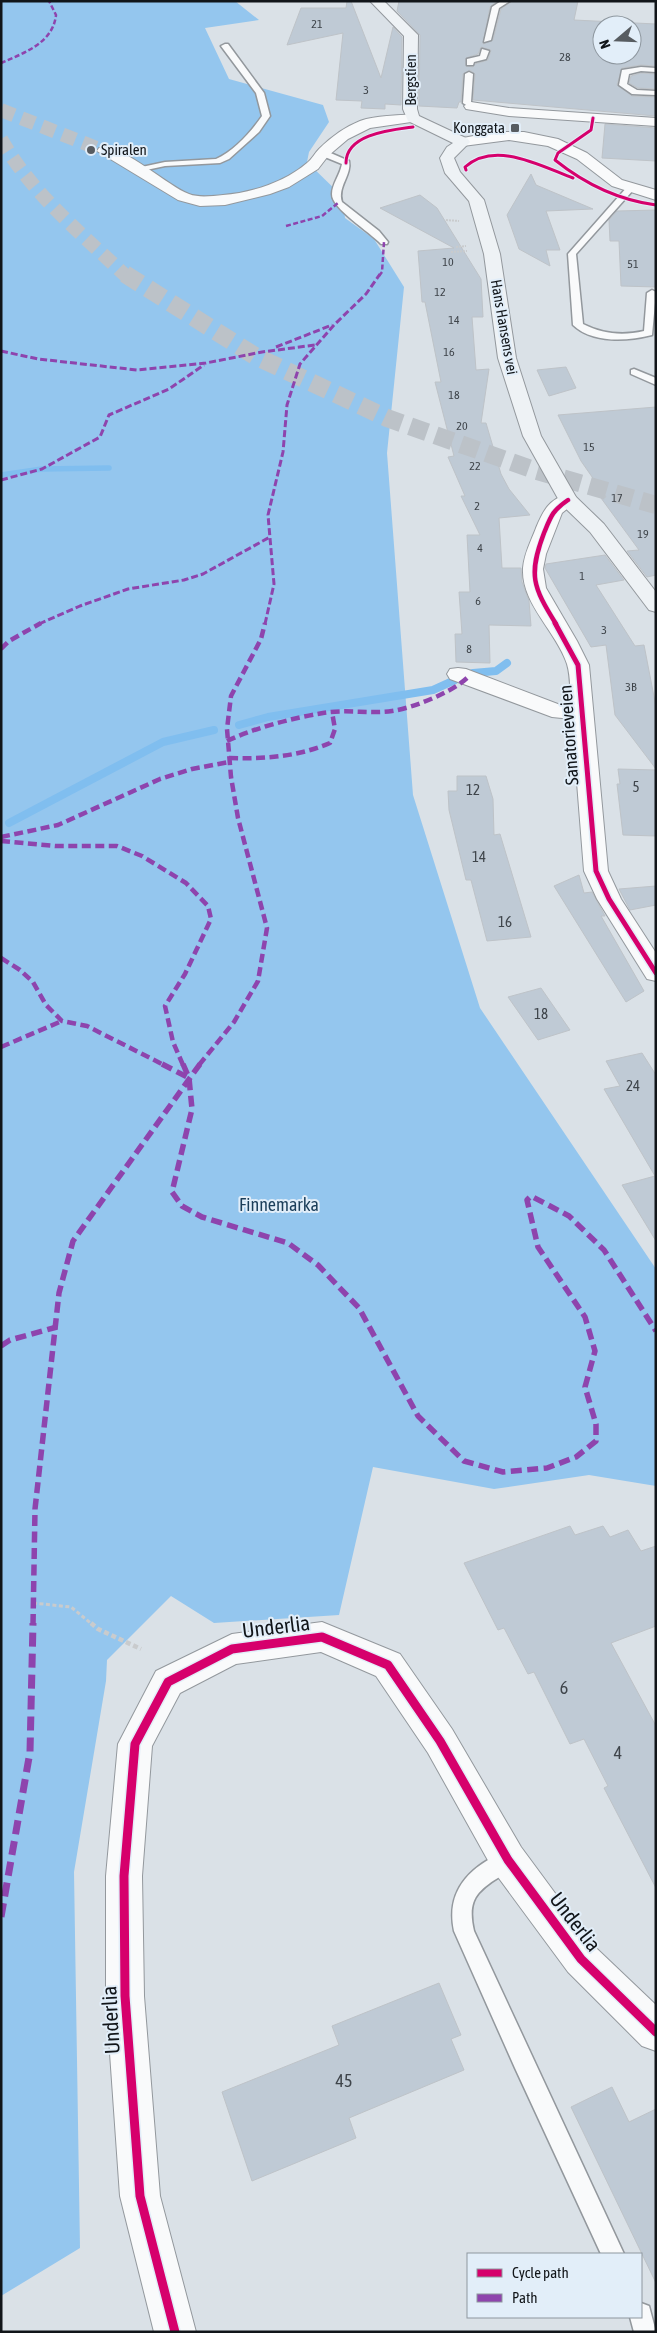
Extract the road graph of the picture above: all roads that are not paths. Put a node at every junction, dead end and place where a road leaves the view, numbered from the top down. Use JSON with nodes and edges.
{"nodes":[{"id":1,"x":376,"y":1,"type":"edge"},
{"id":2,"x":506,"y":1,"type":"edge"},
{"id":3,"x":487,"y":40,"type":"dead end"},
{"id":4,"x":225,"y":46,"type":"dead end"},
{"id":5,"x":485,"y":51,"type":"dead end"},
{"id":6,"x":470,"y":63,"type":"dead end"},
{"id":7,"x":656,"y":70,"type":"edge"},
{"id":8,"x":468,"y":74,"type":"dead end"},
{"id":9,"x":656,"y":93,"type":"edge"},
{"id":10,"x":471,"y":106,"type":"joint"},
{"id":11,"x":413,"y":118,"type":"junction"},
{"id":12,"x":656,"y":122,"type":"edge"},
{"id":13,"x":463,"y":142,"type":"junction"},
{"id":14,"x":104,"y":151,"type":"tunnel mouth"},
{"id":15,"x":323,"y":153,"type":"junction"},
{"id":16,"x":140,"y":170,"type":"junction"},
{"id":17,"x":630,"y":188,"type":"junction"},
{"id":18,"x":656,"y":195,"type":"edge"},
{"id":19,"x":384,"y":242,"type":"dead end"},
{"id":20,"x":652,"y":293,"type":"dead end"},
{"id":21,"x":634,"y":372,"type":"dead end"},
{"id":22,"x":656,"y":382,"type":"edge"},
{"id":23,"x":568,"y":500,"type":"junction"},
{"id":24,"x":656,"y":606,"type":"edge"},
{"id":25,"x":458,"y":674,"type":"dead end"},
{"id":26,"x":583,"y":713,"type":"junction"},
{"id":27,"x":656,"y":973,"type":"edge"},
{"id":28,"x":508,"y":1860,"type":"junction"},
{"id":29,"x":656,"y":2032,"type":"edge"},
{"id":30,"x":613,"y":2253,"type":"edge"},
{"id":31,"x":642,"y":2318,"type":"edge"},
{"id":32,"x":175,"y":2332,"type":"edge"},
{"id":33,"x":646,"y":2332,"type":"edge"}],
"edges":[{"from":1,"to":11,"type":"main road","name":"Bergstien"},
{"from":2,"to":3,"type":"lane"},
{"from":4,"to":16,"type":"lane"},
{"from":5,"to":6,"type":"lane"},
{"from":7,"to":9,"type":"lane"},
{"from":8,"to":10,"type":"lane"},
{"from":10,"to":12,"type":"street"},
{"from":11,"to":13,"type":"main road","name":"Bergstien"},
{"from":11,"to":15,"type":"street"},
{"from":13,"to":17,"type":"street"},
{"from":13,"to":23,"type":"main road","name":"Hans Hansens vei"},
{"from":14,"to":16,"type":"street"},
{"from":15,"to":16,"type":"street"},
{"from":15,"to":19,"type":"lane"},
{"from":17,"to":18,"type":"street"},
{"from":17,"to":20,"type":"lane"},
{"from":21,"to":22,"type":"lane"},
{"from":23,"to":24,"type":"main road","name":"Hans Hansens vei"},
{"from":23,"to":26,"type":"street","name":"Sanatorieveien"},
{"from":25,"to":26,"type":"street"},
{"from":26,"to":27,"type":"street","name":"Sanatorieveien"},
{"from":28,"to":29,"type":"street","name":"Underlia"},
{"from":28,"to":30,"type":"lane"},
{"from":28,"to":32,"type":"street","name":"Underlia"},
{"from":31,"to":33,"type":"lane"}]}
